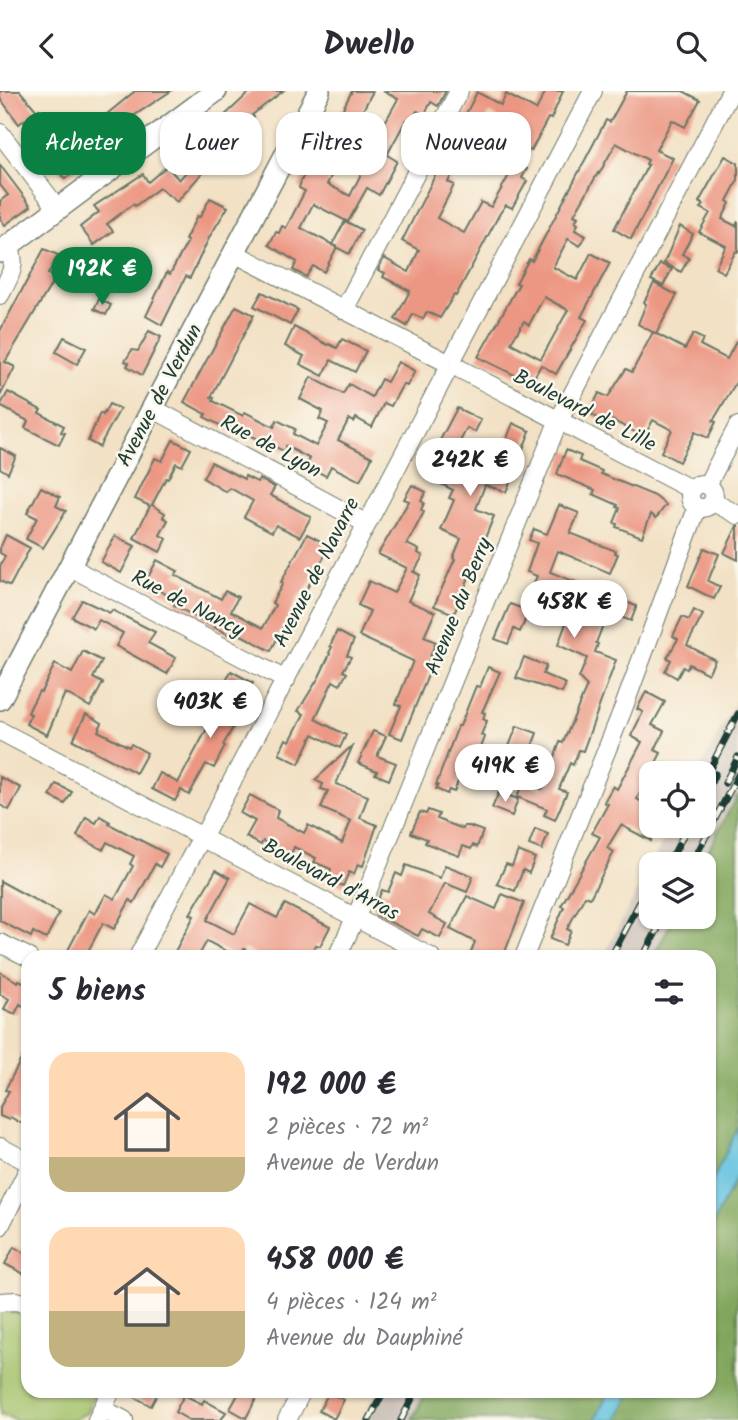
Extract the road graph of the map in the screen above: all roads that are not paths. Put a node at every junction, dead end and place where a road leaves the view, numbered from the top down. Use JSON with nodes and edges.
{"nodes":[{"id":1,"x":216,"y":91,"type":"edge"},
{"id":2,"x":318,"y":91,"type":"edge"},
{"id":3,"x":459,"y":91,"type":"edge"},
{"id":4,"x":593,"y":91,"type":"edge"},
{"id":5,"x":731,"y":91,"type":"edge"},
{"id":6,"x":0,"y":133,"type":"edge"},
{"id":7,"x":58,"y":209,"type":"junction"},
{"id":8,"x":4,"y":249,"type":"edge"},
{"id":9,"x":234,"y":253,"type":"junction"},
{"id":10,"x":0,"y":295,"type":"edge"},
{"id":11,"x":344,"y":310,"type":"junction"},
{"id":12,"x":450,"y":364,"type":"junction"},
{"id":13,"x":152,"y":408,"type":"junction"},
{"id":14,"x":558,"y":422,"type":"junction"},
{"id":15,"x":738,"y":426,"type":"edge"},
{"id":16,"x":702,"y":496,"type":"junction"},
{"id":17,"x":738,"y":515,"type":"edge"},
{"id":18,"x":367,"y":524,"type":"junction"},
{"id":19,"x":70,"y":565,"type":"junction"},
{"id":20,"x":286,"y":680,"type":"junction"},
{"id":21,"x":0,"y":699,"type":"edge"},
{"id":22,"x":4,"y":733,"type":"edge"},
{"id":23,"x":202,"y":837,"type":"junction"},
{"id":24,"x":356,"y":917,"type":"junction"},
{"id":25,"x":0,"y":943,"type":"edge"},
{"id":26,"x":142,"y":950,"type":"edge"},
{"id":27,"x":340,"y":950,"type":"edge"},
{"id":28,"x":418,"y":950,"type":"edge"},
{"id":29,"x":527,"y":950,"type":"edge"},
{"id":30,"x":21,"y":954,"type":"edge"},
{"id":31,"x":0,"y":1147,"type":"edge"},
{"id":32,"x":21,"y":1158,"type":"edge"},
{"id":33,"x":21,"y":1184,"type":"edge"},
{"id":34,"x":0,"y":1226,"type":"edge"},
{"id":35,"x":0,"y":1302,"type":"edge"},
{"id":36,"x":21,"y":1302,"type":"edge"},
{"id":37,"x":298,"y":1398,"type":"edge"},
{"id":38,"x":106,"y":1401,"type":"edge"},
{"id":39,"x":124,"y":1420,"type":"edge"},
{"id":40,"x":287,"y":1420,"type":"edge"}],
"edges":[{"from":1,"to":7,"type":"street"},
{"from":2,"to":9,"type":"street","name":"Avenue de Verdun"},
{"from":3,"to":11,"type":"street"},
{"from":4,"to":12,"type":"street","name":"Avenue de Navarre"},
{"from":5,"to":14,"type":"street","name":"Avenue du Berry"},
{"from":6,"to":7,"type":"street"},
{"from":7,"to":8,"type":"street"},
{"from":8,"to":10,"type":"street"},
{"from":9,"to":11,"type":"street","name":"Boulevard de Lille"},
{"from":9,"to":13,"type":"street","name":"Avenue de Verdun"},
{"from":11,"to":12,"type":"street","name":"Boulevard de Lille"},
{"from":12,"to":14,"type":"street","name":"Boulevard de Lille"},
{"from":12,"to":18,"type":"street","name":"Avenue de Navarre"},
{"from":13,"to":18,"type":"street","name":"Rue de Lyon"},
{"from":13,"to":19,"type":"street","name":"Avenue de Verdun"},
{"from":14,"to":16,"type":"street","name":"Boulevard de Lille"},
{"from":14,"to":24,"type":"street","name":"Avenue du Berry"},
{"from":15,"to":16,"type":"street"},
{"from":16,"to":17,"type":"street","name":"Boulevard de Lille"},
{"from":16,"to":29,"type":"street"},
{"from":18,"to":20,"type":"street","name":"Avenue de Navarre"},
{"from":19,"to":20,"type":"street","name":"Rue de Nancy"},
{"from":19,"to":21,"type":"street","name":"Avenue de Verdun"},
{"from":20,"to":23,"type":"street","name":"Avenue de Navarre"},
{"from":22,"to":23,"type":"street","name":"Boulevard d'Arras"},
{"from":23,"to":24,"type":"street","name":"Boulevard d'Arras"},
{"from":23,"to":26,"type":"street","name":"Avenue de Navarre"},
{"from":24,"to":27,"type":"street","name":"Avenue du Berry"},
{"from":24,"to":28,"type":"street","name":"Boulevard d'Arras"},
{"from":25,"to":30,"type":"street"},
{"from":31,"to":32,"type":"street"},
{"from":33,"to":34,"type":"street"},
{"from":35,"to":36,"type":"street"},
{"from":37,"to":40,"type":"street"},
{"from":38,"to":39,"type":"street"}]}
